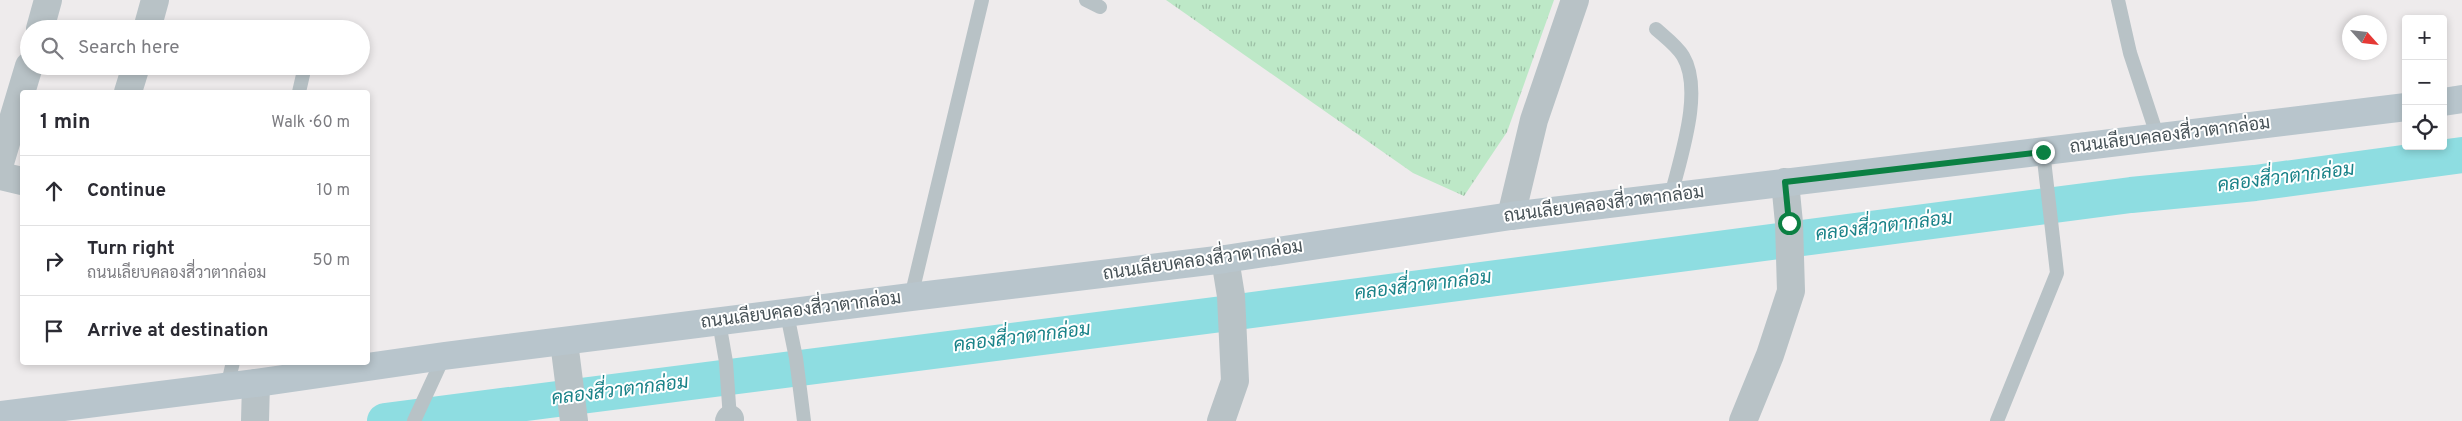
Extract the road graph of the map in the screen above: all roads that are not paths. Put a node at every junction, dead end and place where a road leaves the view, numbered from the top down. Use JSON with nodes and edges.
{"nodes":[{"id":1,"x":48,"y":0,"type":"edge"},
{"id":2,"x":155,"y":0,"type":"edge"},
{"id":3,"x":982,"y":0,"type":"edge"},
{"id":4,"x":1086,"y":0,"type":"edge"},
{"id":5,"x":1575,"y":0,"type":"edge"},
{"id":6,"x":2118,"y":0,"type":"edge"},
{"id":7,"x":1100,"y":7,"type":"dead end"},
{"id":8,"x":42,"y":20,"type":"edge"},
{"id":9,"x":149,"y":20,"type":"edge"},
{"id":10,"x":1656,"y":29,"type":"dead end"},
{"id":11,"x":26,"y":75,"type":"edge"},
{"id":12,"x":133,"y":75,"type":"edge"},
{"id":13,"x":303,"y":75,"type":"edge"},
{"id":14,"x":22,"y":90,"type":"edge"},
{"id":15,"x":129,"y":90,"type":"edge"},
{"id":16,"x":299,"y":90,"type":"edge"},
{"id":17,"x":20,"y":96,"type":"edge"},
{"id":18,"x":2462,"y":99,"type":"edge"},
{"id":19,"x":2447,"y":101,"type":"edge"},
{"id":20,"x":2402,"y":108,"type":"edge"},
{"id":21,"x":2158,"y":138,"type":"junction"},
{"id":22,"x":2043,"y":152,"type":"junction"},
{"id":23,"x":0,"y":163,"type":"edge"},
{"id":24,"x":0,"y":176,"type":"edge"},
{"id":25,"x":20,"y":181,"type":"edge"},
{"id":26,"x":1785,"y":182,"type":"junction"},
{"id":27,"x":1671,"y":196,"type":"junction"},
{"id":28,"x":1511,"y":216,"type":"junction"},
{"id":29,"x":1225,"y":259,"type":"junction"},
{"id":30,"x":911,"y":297,"type":"junction"},
{"id":31,"x":787,"y":314,"type":"junction"},
{"id":32,"x":719,"y":322,"type":"junction"},
{"id":33,"x":564,"y":342,"type":"junction"},
{"id":34,"x":444,"y":356,"type":"junction"},
{"id":35,"x":230,"y":375,"type":"edge"},
{"id":36,"x":256,"y":383,"type":"junction"},
{"id":37,"x":0,"y":415,"type":"edge"},
{"id":38,"x":255,"y":420,"type":"edge"},
{"id":39,"x":730,"y":420,"type":"edge"},
{"id":40,"x":414,"y":421,"type":"edge"},
{"id":41,"x":574,"y":421,"type":"edge"},
{"id":42,"x":804,"y":421,"type":"edge"},
{"id":43,"x":1221,"y":421,"type":"edge"},
{"id":44,"x":1743,"y":421,"type":"edge"},
{"id":45,"x":1998,"y":421,"type":"edge"}],
"edges":[{"from":1,"to":8,"type":"street"},
{"from":2,"to":9,"type":"street"},
{"from":3,"to":30,"type":"lane"},
{"from":4,"to":7,"type":"lane"},
{"from":5,"to":28,"type":"street"},
{"from":6,"to":21,"type":"lane"},
{"from":10,"to":27,"type":"lane"},
{"from":11,"to":14,"type":"street"},
{"from":12,"to":15,"type":"street"},
{"from":13,"to":16,"type":"lane"},
{"from":17,"to":23,"type":"street"},
{"from":18,"to":19,"type":"street"},
{"from":20,"to":21,"type":"street","name":"ถนนเลียบคลองสี่วาตากล่อม"},
{"from":21,"to":22,"type":"street","name":"ถนนเลียบคลองสี่วาตากล่อม"},
{"from":22,"to":26,"type":"street","name":"ถนนเลียบคลองสี่วาตากล่อม"},
{"from":22,"to":45,"type":"lane"},
{"from":24,"to":25,"type":"street"},
{"from":26,"to":27,"type":"street","name":"ถนนเลียบคลองสี่วาตากล่อม"},
{"from":26,"to":44,"type":"street"},
{"from":27,"to":28,"type":"street","name":"ถนนเลียบคลองสี่วาตากล่อม"},
{"from":28,"to":29,"type":"street","name":"ถนนเลียบคลองสี่วาตากล่อม"},
{"from":29,"to":30,"type":"street","name":"ถนนเลียบคลองสี่วาตากล่อม"},
{"from":29,"to":43,"type":"street"},
{"from":30,"to":31,"type":"street","name":"ถนนเลียบคลองสี่วาตากล่อม"},
{"from":31,"to":32,"type":"street","name":"ถนนเลียบคลองสี่วาตากล่อม"},
{"from":31,"to":42,"type":"lane"},
{"from":32,"to":33,"type":"street","name":"ถนนเลียบคลองสี่วาตากล่อม"},
{"from":32,"to":39,"type":"lane"},
{"from":33,"to":34,"type":"street","name":"ถนนเลียบคลองสี่วาตากล่อม"},
{"from":33,"to":41,"type":"street"},
{"from":34,"to":36,"type":"street","name":"ถนนเลียบคลองสี่วาตากล่อม"},
{"from":34,"to":40,"type":"lane"},
{"from":35,"to":36,"type":"street","name":"ถนนเลียบคลองสี่วาตากล่อม"},
{"from":35,"to":37,"type":"street","name":"ถนนเลียบคลองสี่วาตากล่อม"},
{"from":36,"to":38,"type":"street"}]}
